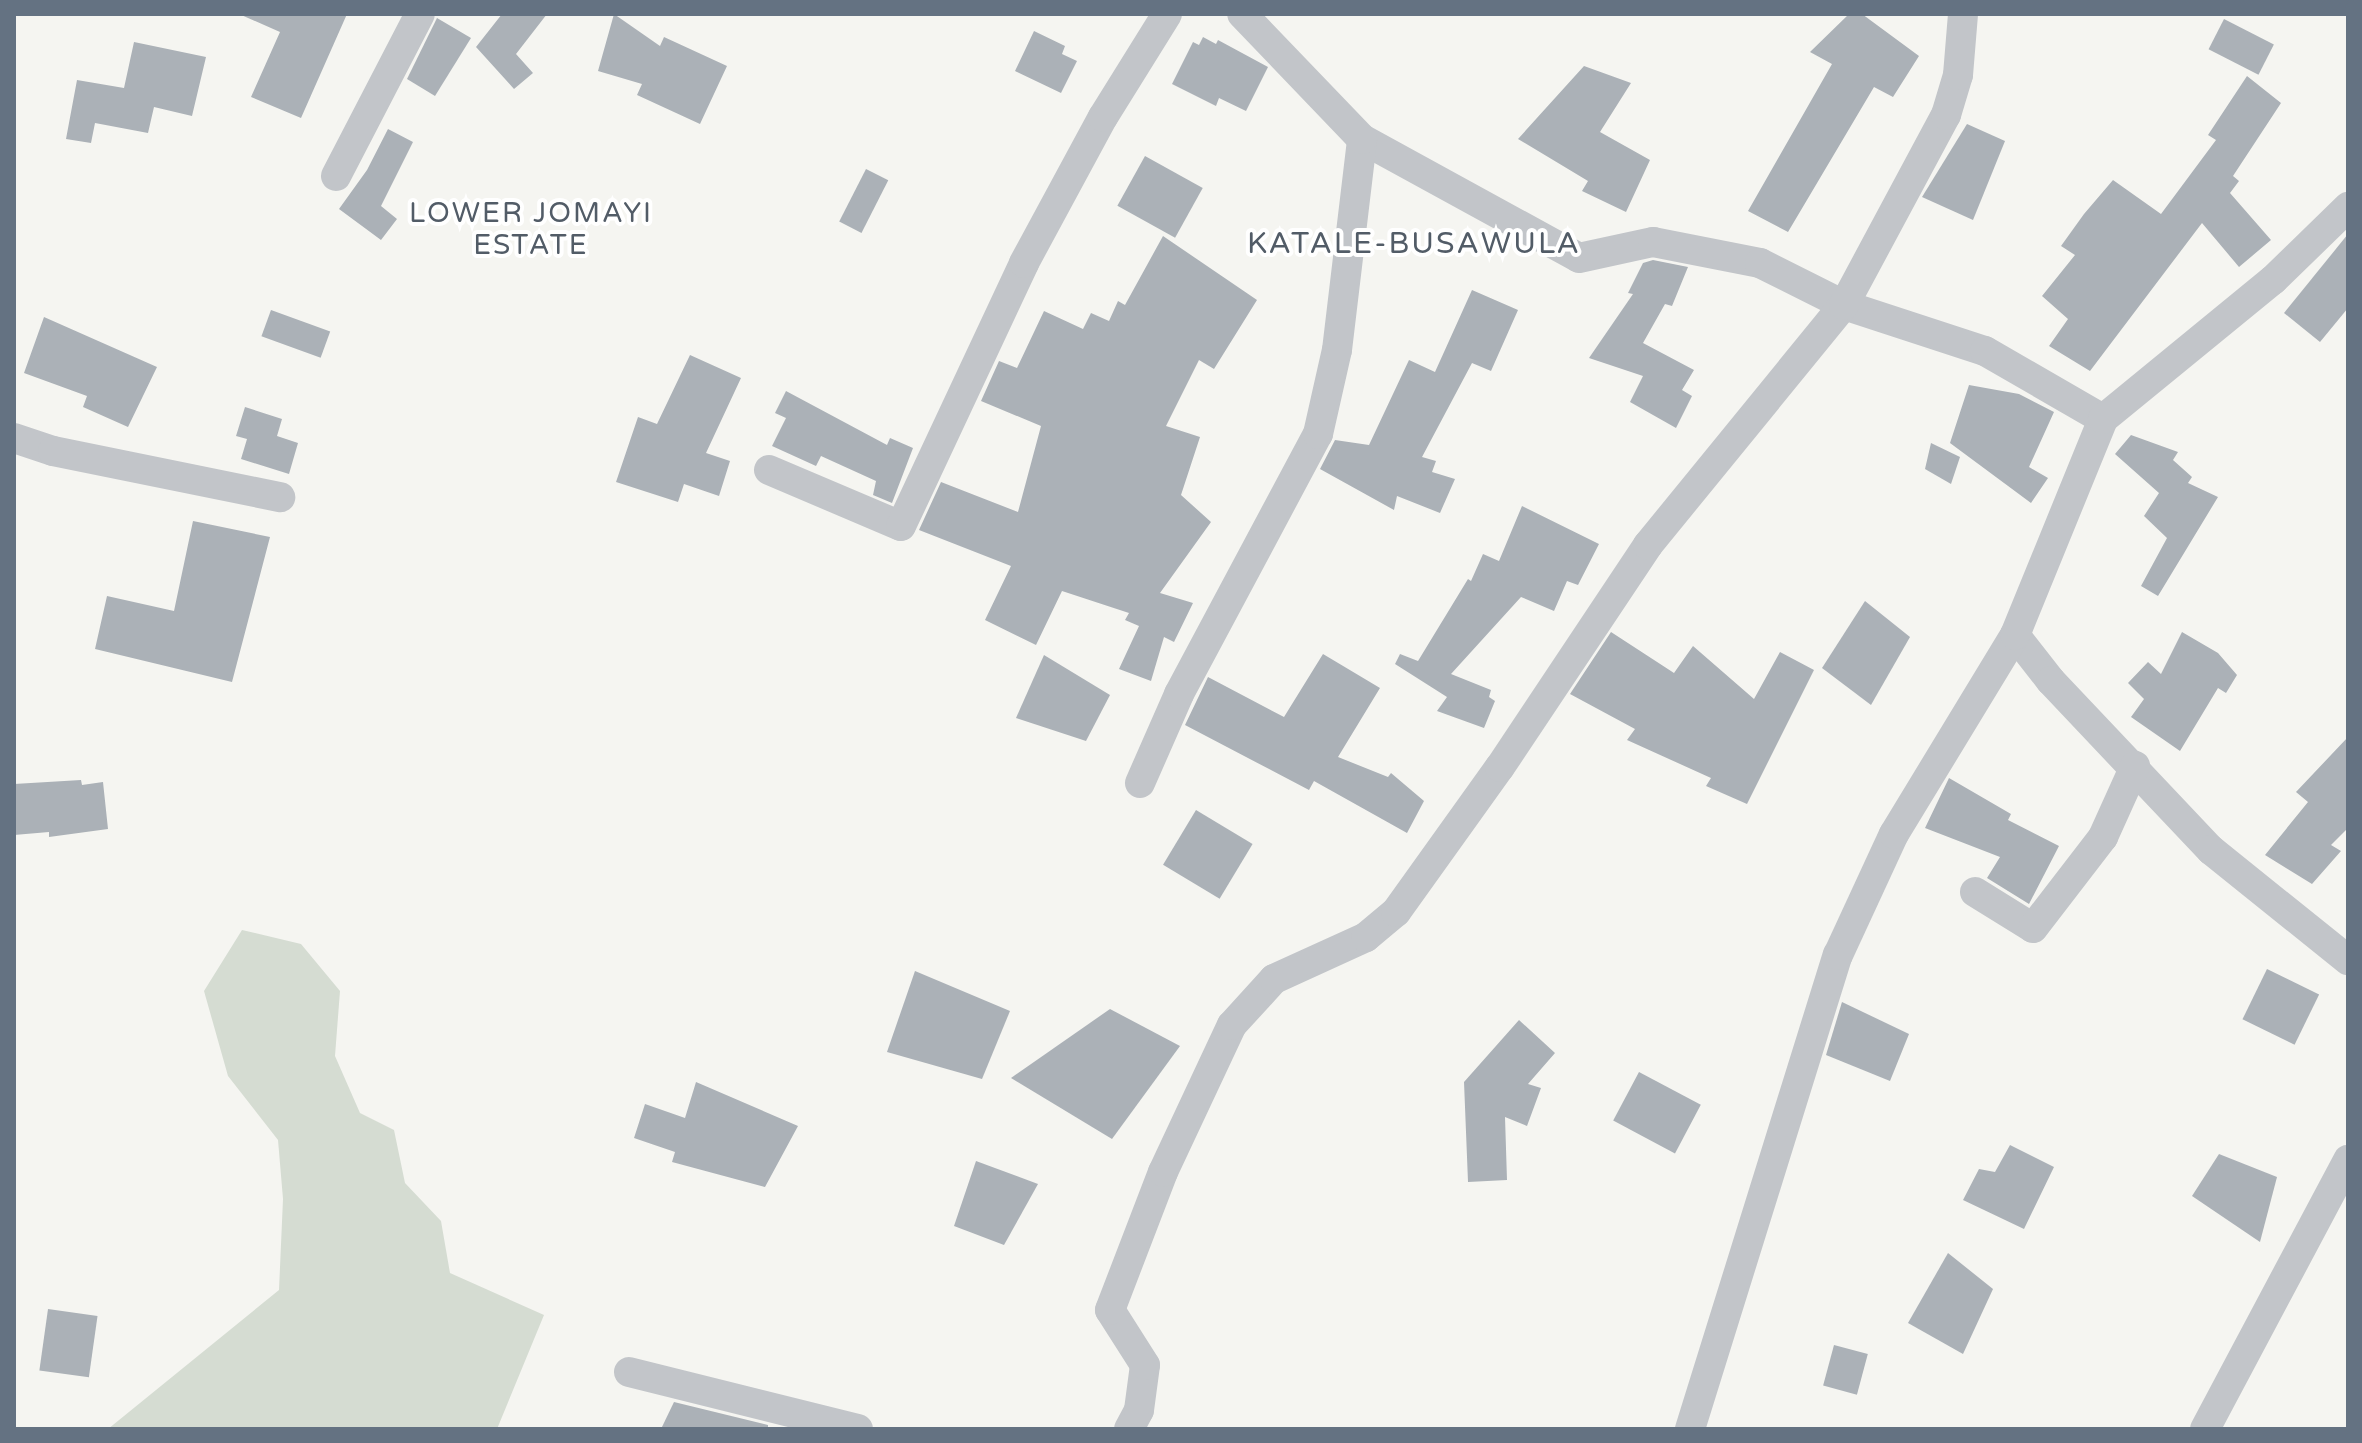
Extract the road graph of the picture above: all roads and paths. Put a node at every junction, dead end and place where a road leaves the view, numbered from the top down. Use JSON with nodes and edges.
{"nodes":[{"id":1,"x":420,"y":14,"type":"edge"},
{"id":2,"x":1167,"y":14,"type":"edge"},
{"id":3,"x":1242,"y":14,"type":"edge"},
{"id":4,"x":1959,"y":16,"type":"edge"},
{"id":5,"x":1362,"y":139,"type":"junction"},
{"id":6,"x":336,"y":176,"type":"dead end"},
{"id":7,"x":2348,"y":207,"type":"edge"},
{"id":8,"x":1844,"y":305,"type":"junction"},
{"id":9,"x":2103,"y":419,"type":"junction"},
{"id":10,"x":14,"y":438,"type":"edge"},
{"id":11,"x":769,"y":470,"type":"dead end"},
{"id":12,"x":280,"y":497,"type":"dead end"},
{"id":13,"x":2015,"y":635,"type":"junction"},
{"id":14,"x":2135,"y":766,"type":"junction"},
{"id":15,"x":1140,"y":783,"type":"dead end"},
{"id":16,"x":1975,"y":892,"type":"dead end"},
{"id":17,"x":2348,"y":960,"type":"edge"},
{"id":18,"x":2348,"y":1160,"type":"edge"},
{"id":19,"x":629,"y":1372,"type":"dead end"},
{"id":20,"x":858,"y":1429,"type":"edge"},
{"id":21,"x":1129,"y":1429,"type":"edge"},
{"id":22,"x":1690,"y":1429,"type":"edge"},
{"id":23,"x":2205,"y":1429,"type":"edge"}],
"edges":[{"from":1,"to":6,"type":"street"},
{"from":2,"to":11,"type":"street"},
{"from":3,"to":5,"type":"street"},
{"from":4,"to":8,"type":"street"},
{"from":5,"to":8,"type":"street"},
{"from":5,"to":15,"type":"street"},
{"from":7,"to":9,"type":"street"},
{"from":8,"to":9,"type":"street"},
{"from":8,"to":21,"type":"street"},
{"from":9,"to":13,"type":"street"},
{"from":10,"to":12,"type":"street"},
{"from":13,"to":14,"type":"street"},
{"from":13,"to":22,"type":"street"},
{"from":14,"to":16,"type":"street"},
{"from":14,"to":17,"type":"street"},
{"from":18,"to":23,"type":"street"},
{"from":19,"to":20,"type":"street"}]}
